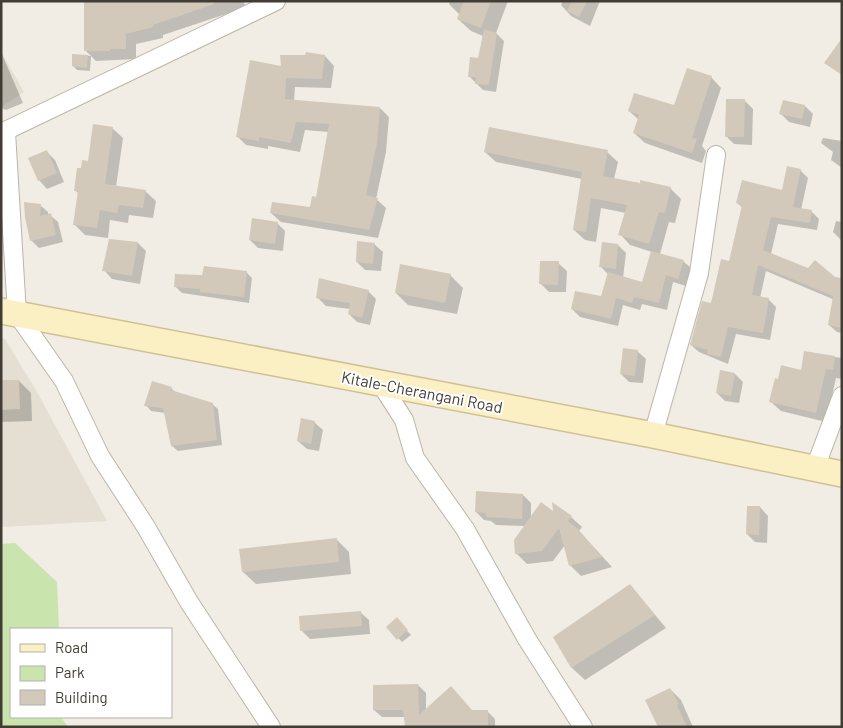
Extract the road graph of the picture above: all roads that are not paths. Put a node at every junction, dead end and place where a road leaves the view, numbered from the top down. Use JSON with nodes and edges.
{"nodes":[{"id":1,"x":276,"y":1,"type":"edge"},
{"id":2,"x":4,"y":132,"type":"edge"},
{"id":3,"x":716,"y":155,"type":"dead end"},
{"id":4,"x":9,"y":312,"type":"edge"},
{"id":5,"x":381,"y":384,"type":"junction"},
{"id":6,"x":842,"y":396,"type":"edge"},
{"id":7,"x":653,"y":435,"type":"junction"},
{"id":8,"x":815,"y":468,"type":"junction"},
{"id":9,"x":842,"y":474,"type":"edge"},
{"id":10,"x":272,"y":727,"type":"edge"},
{"id":11,"x":583,"y":727,"type":"edge"}],
"edges":[{"from":1,"to":2,"type":"street"},
{"from":2,"to":4,"type":"street"},
{"from":3,"to":7,"type":"street"},
{"from":4,"to":5,"type":"main road","name":"Kitale-Cherangani Road"},
{"from":4,"to":10,"type":"street"},
{"from":5,"to":7,"type":"main road","name":"Kitale-Cherangani Road"},
{"from":5,"to":11,"type":"street"},
{"from":6,"to":8,"type":"street"},
{"from":7,"to":8,"type":"main road","name":"Kitale-Cherangani Road"},
{"from":8,"to":9,"type":"main road","name":"Kitale-Cherangani Road"}]}
